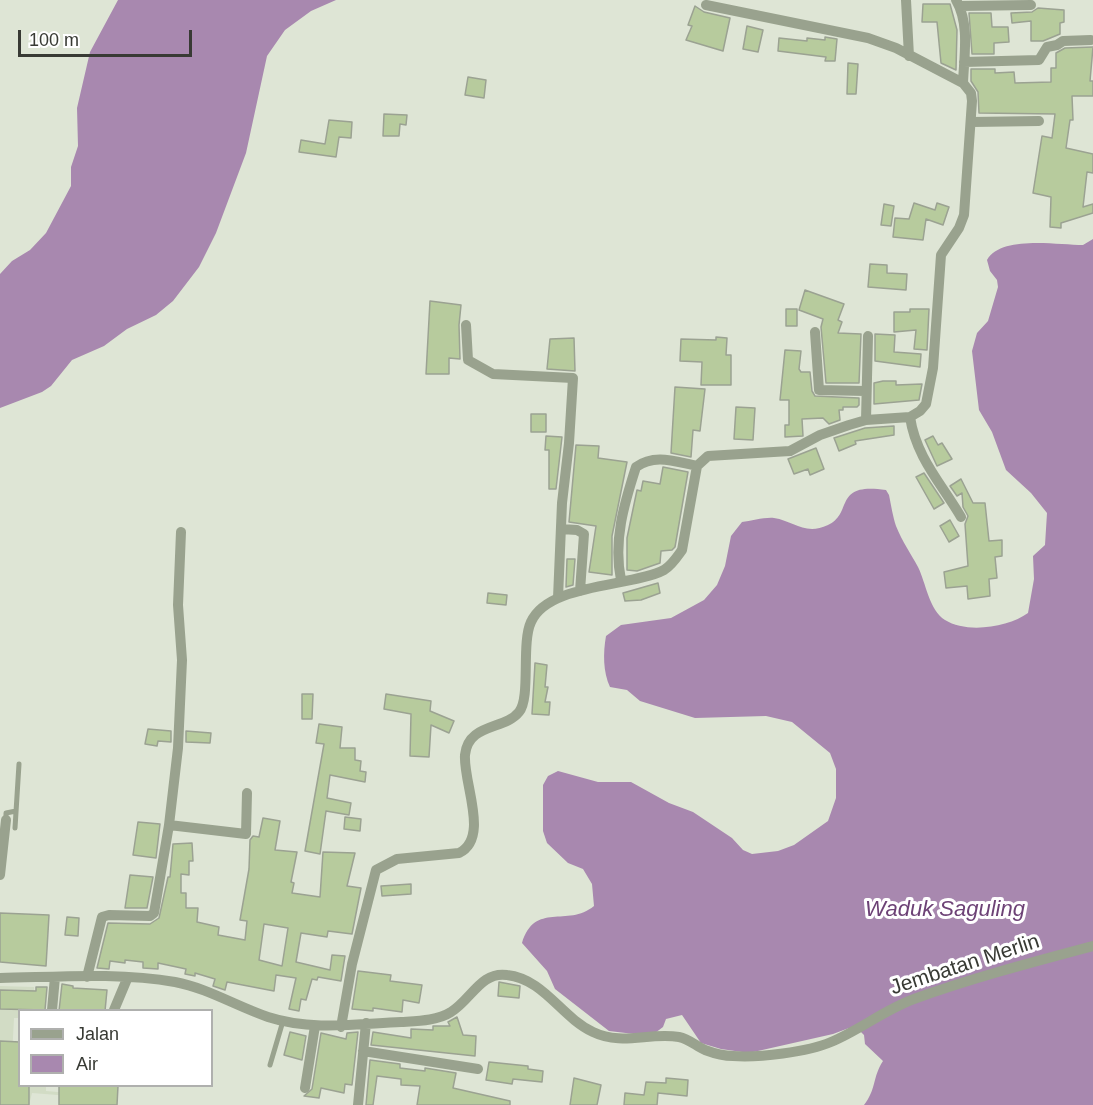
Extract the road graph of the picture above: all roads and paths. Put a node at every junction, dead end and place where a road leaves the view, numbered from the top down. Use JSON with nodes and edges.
{"nodes":[{"id":1,"x":906,"y":0,"type":"edge"},
{"id":2,"x":958,"y":3,"type":"edge"},
{"id":3,"x":706,"y":5,"type":"dead end"},
{"id":4,"x":1031,"y":5,"type":"dead end"},
{"id":5,"x":1091,"y":40,"type":"dead end"},
{"id":6,"x":909,"y":56,"type":"junction"},
{"id":7,"x":964,"y":62,"type":"junction"},
{"id":8,"x":963,"y":83,"type":"junction"},
{"id":9,"x":1039,"y":121,"type":"dead end"},
{"id":10,"x":972,"y":122,"type":"junction"},
{"id":11,"x":466,"y":325,"type":"dead end"},
{"id":12,"x":815,"y":332,"type":"dead end"},
{"id":13,"x":868,"y":336,"type":"dead end"},
{"id":14,"x":866,"y":391,"type":"junction"},
{"id":15,"x":910,"y":417,"type":"junction"},
{"id":16,"x":866,"y":420,"type":"junction"},
{"id":17,"x":697,"y":466,"type":"junction"},
{"id":18,"x":961,"y":517,"type":"dead end"},
{"id":19,"x":561,"y":529,"type":"junction"},
{"id":20,"x":181,"y":532,"type":"dead end"},
{"id":21,"x":621,"y":580,"type":"junction"},
{"id":22,"x":580,"y":591,"type":"junction"},
{"id":23,"x":558,"y":598,"type":"junction"},
{"id":24,"x":19,"y":764,"type":"dead end"},
{"id":25,"x":247,"y":793,"type":"dead end"},
{"id":26,"x":16,"y":812,"type":"junction"},
{"id":27,"x":6,"y":820,"type":"joint"},
{"id":28,"x":169,"y":825,"type":"junction"},
{"id":29,"x":15,"y":828,"type":"dead end"},
{"id":30,"x":0,"y":873,"type":"edge"},
{"id":31,"x":1093,"y":946,"type":"edge"},
{"id":32,"x":55,"y":977,"type":"junction"},
{"id":33,"x":87,"y":977,"type":"junction"},
{"id":34,"x":0,"y":978,"type":"edge"},
{"id":35,"x":127,"y":979,"type":"junction"},
{"id":36,"x":52,"y":1009,"type":"edge"},
{"id":37,"x":115,"y":1009,"type":"edge"},
{"id":38,"x":283,"y":1021,"type":"junction"},
{"id":39,"x":366,"y":1023,"type":"junction"},
{"id":40,"x":315,"y":1026,"type":"junction"},
{"id":41,"x":341,"y":1027,"type":"junction"},
{"id":42,"x":363,"y":1052,"type":"junction"},
{"id":43,"x":270,"y":1065,"type":"dead end"},
{"id":44,"x":478,"y":1069,"type":"dead end"},
{"id":45,"x":305,"y":1088,"type":"dead end"},
{"id":46,"x":358,"y":1105,"type":"edge"}],
"edges":[{"from":1,"to":6,"type":"street"},
{"from":2,"to":4,"type":"street"},
{"from":2,"to":7,"type":"street"},
{"from":3,"to":6,"type":"street"},
{"from":5,"to":7,"type":"street"},
{"from":6,"to":8,"type":"street"},
{"from":7,"to":8,"type":"street"},
{"from":8,"to":10,"type":"street"},
{"from":9,"to":10,"type":"street"},
{"from":10,"to":15,"type":"street"},
{"from":11,"to":19,"type":"street"},
{"from":12,"to":14,"type":"street"},
{"from":13,"to":14,"type":"street"},
{"from":14,"to":16,"type":"street"},
{"from":15,"to":16,"type":"street"},
{"from":15,"to":18,"type":"street"},
{"from":16,"to":17,"type":"street"},
{"from":17,"to":21,"type":"street"},
{"from":17,"to":21,"type":"street"},
{"from":19,"to":22,"type":"street"},
{"from":19,"to":23,"type":"street"},
{"from":20,"to":28,"type":"street"},
{"from":21,"to":22,"type":"street"},
{"from":22,"to":23,"type":"street"},
{"from":23,"to":41,"type":"street"},
{"from":24,"to":26,"type":"lane"},
{"from":25,"to":28,"type":"street"},
{"from":26,"to":27,"type":"lane"},
{"from":26,"to":29,"type":"lane"},
{"from":27,"to":30,"type":"street"},
{"from":28,"to":33,"type":"street"},
{"from":31,"to":39,"type":"street","name":"Jembatan Merlin"},
{"from":32,"to":33,"type":"street","name":"Jembatan Merlin"},
{"from":32,"to":34,"type":"street","name":"Jembatan Merlin"},
{"from":32,"to":36,"type":"street"},
{"from":33,"to":35,"type":"street","name":"Jembatan Merlin"},
{"from":35,"to":37,"type":"street"},
{"from":35,"to":38,"type":"street","name":"Jembatan Merlin"},
{"from":38,"to":40,"type":"street","name":"Jembatan Merlin"},
{"from":38,"to":43,"type":"lane"},
{"from":39,"to":41,"type":"street","name":"Jembatan Merlin"},
{"from":39,"to":42,"type":"street"},
{"from":40,"to":41,"type":"street","name":"Jembatan Merlin"},
{"from":40,"to":45,"type":"street"},
{"from":42,"to":44,"type":"street"},
{"from":42,"to":46,"type":"street"}]}
